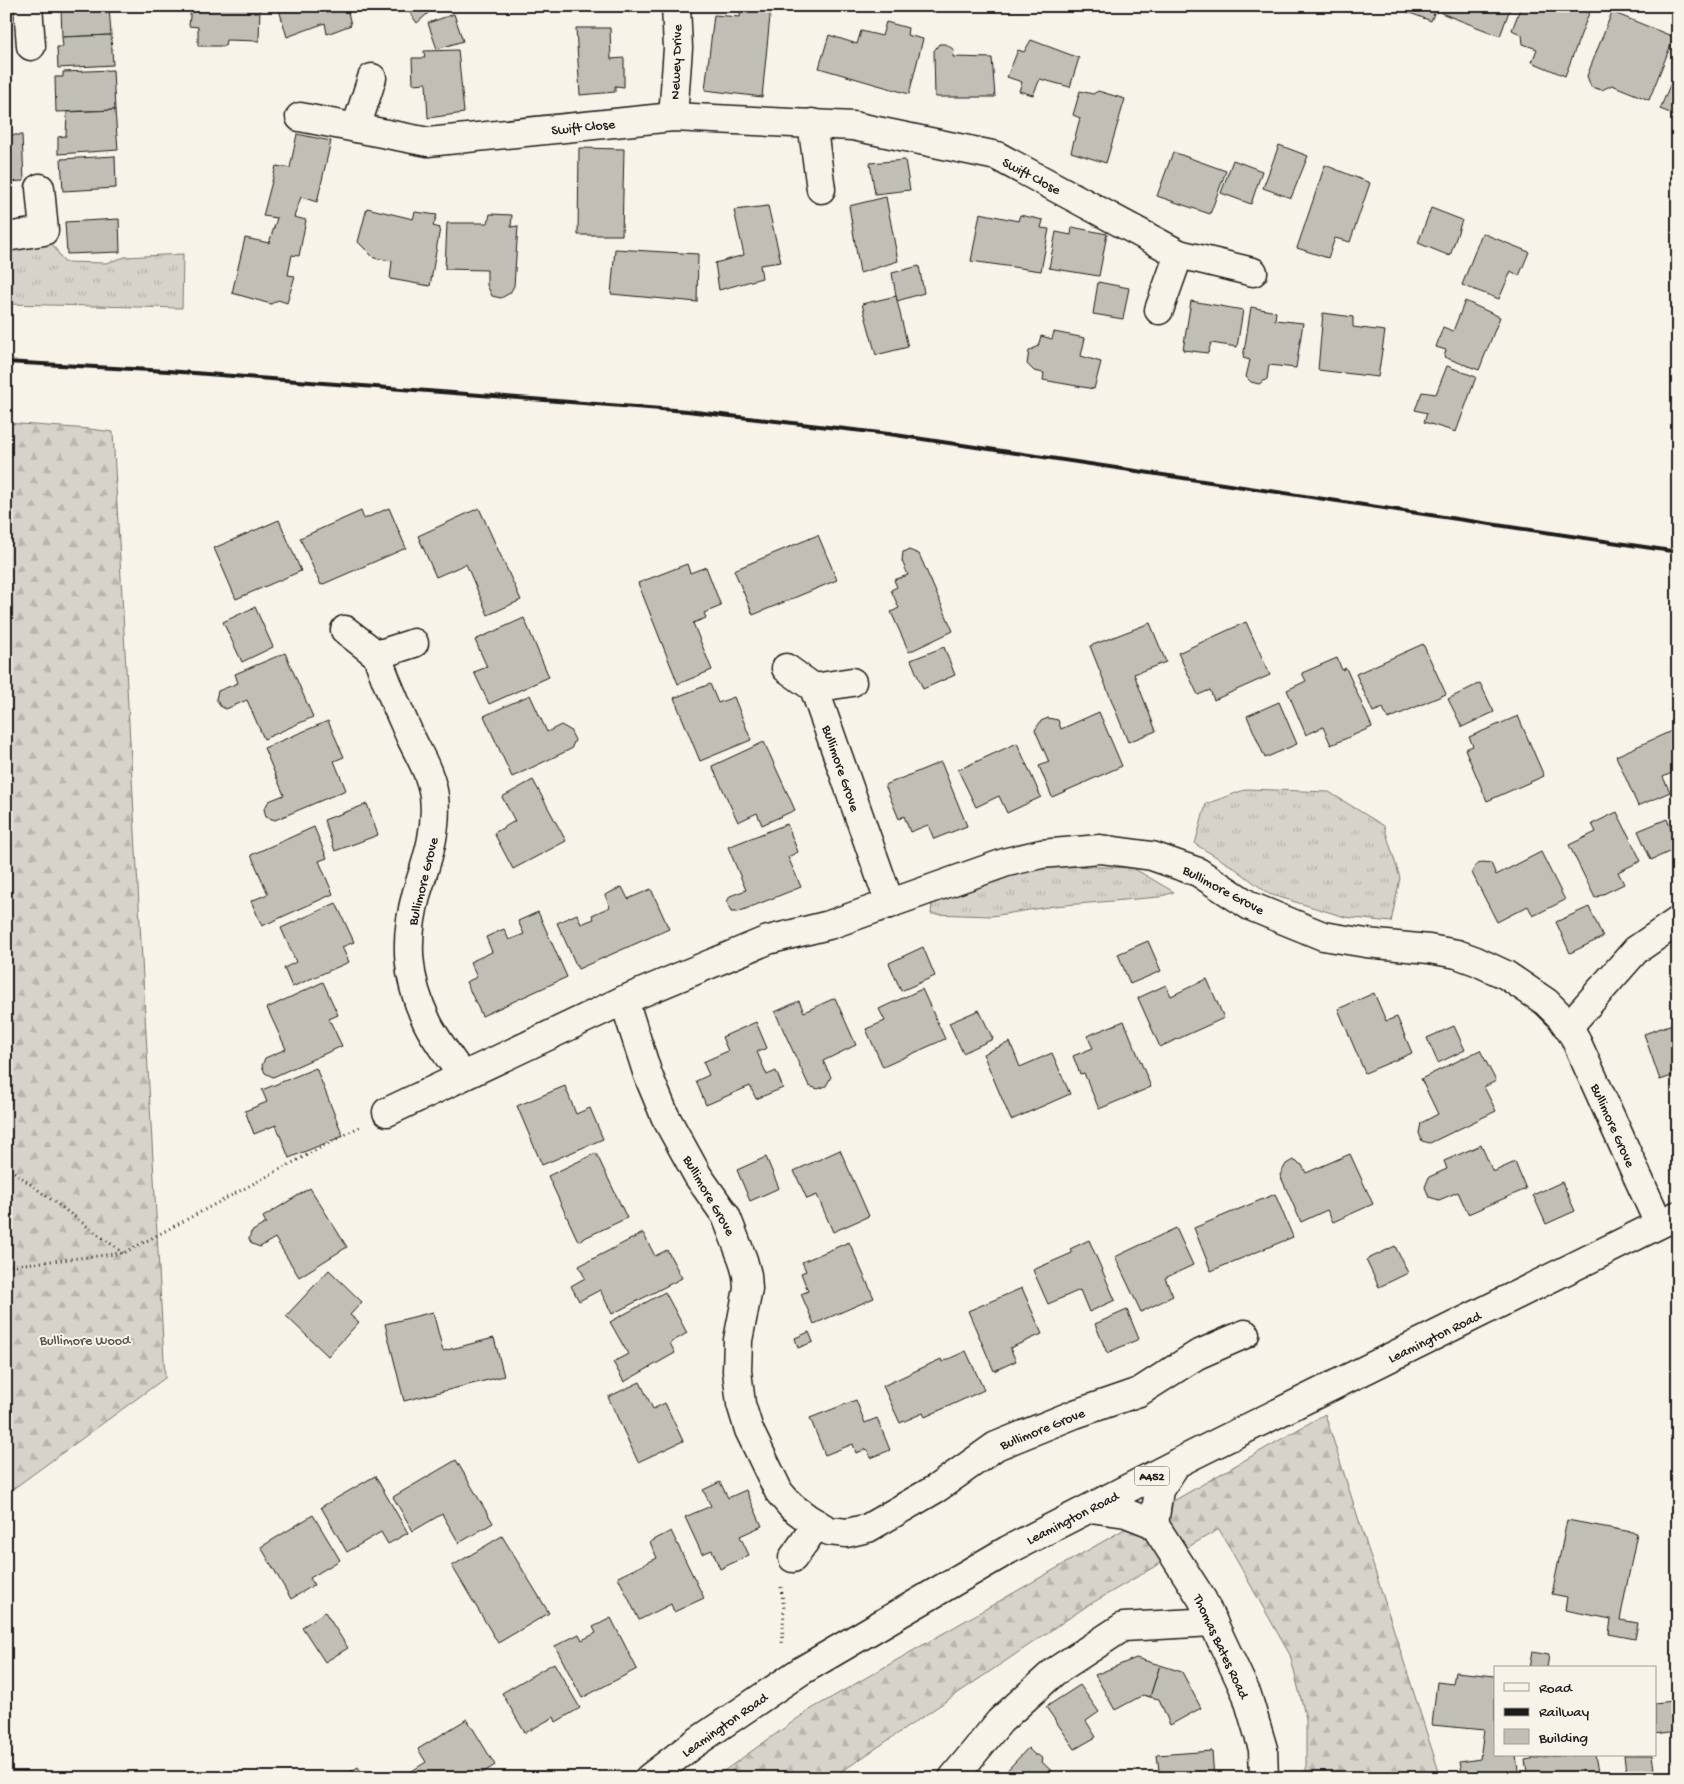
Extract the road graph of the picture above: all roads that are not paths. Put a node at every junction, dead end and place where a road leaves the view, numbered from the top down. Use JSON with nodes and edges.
{"nodes":[{"id":1,"x":28,"y":6,"type":"edge"},
{"id":2,"x":676,"y":6,"type":"edge"},
{"id":3,"x":31,"y":46,"type":"dead end"},
{"id":4,"x":372,"y":78,"type":"dead end"},
{"id":5,"x":300,"y":117,"type":"dead end"},
{"id":6,"x":673,"y":117,"type":"junction"},
{"id":7,"x":812,"y":123,"type":"junction"},
{"id":8,"x":356,"y":128,"type":"junction"},
{"id":9,"x":40,"y":188,"type":"dead end"},
{"id":10,"x":821,"y":189,"type":"dead end"},
{"id":11,"x":6,"y":236,"type":"edge"},
{"id":12,"x":1180,"y":254,"type":"junction"},
{"id":13,"x":1253,"y":272,"type":"dead end"},
{"id":14,"x":1159,"y":310,"type":"dead end"},
{"id":15,"x":345,"y":630,"type":"dead end"},
{"id":16,"x":414,"y":643,"type":"dead end"},
{"id":17,"x":377,"y":655,"type":"junction"},
{"id":18,"x":786,"y":668,"type":"dead end"},
{"id":19,"x":852,"y":682,"type":"dead end"},
{"id":20,"x":814,"y":688,"type":"junction"},
{"id":21,"x":890,"y":904,"type":"junction"},
{"id":22,"x":1678,"y":921,"type":"edge"},
{"id":23,"x":624,"y":1000,"type":"junction"},
{"id":24,"x":1568,"y":1027,"type":"junction"},
{"id":25,"x":462,"y":1076,"type":"junction"},
{"id":26,"x":387,"y":1112,"type":"road end"},
{"id":27,"x":1668,"y":1220,"type":"edge"},
{"id":28,"x":1245,"y":1334,"type":"dead end"},
{"id":29,"x":1177,"y":1463,"type":"junction"},
{"id":30,"x":1090,"y":1508,"type":"junction"},
{"id":31,"x":817,"y":1524,"type":"junction"},
{"id":32,"x":1154,"y":1524,"type":"junction"},
{"id":33,"x":793,"y":1558,"type":"dead end"},
{"id":34,"x":1213,"y":1622,"type":"junction"},
{"id":35,"x":649,"y":1778,"type":"edge"},
{"id":36,"x":953,"y":1778,"type":"edge"},
{"id":37,"x":1264,"y":1778,"type":"edge"}],
"edges":[{"from":1,"to":3,"type":"street"},
{"from":2,"to":6,"type":"street","name":"Newey Drive"},
{"from":4,"to":8,"type":"street"},
{"from":5,"to":8,"type":"street","name":"Swift Close"},
{"from":6,"to":7,"type":"street","name":"Swift Close"},
{"from":6,"to":8,"type":"street","name":"Swift Close"},
{"from":7,"to":10,"type":"street"},
{"from":7,"to":12,"type":"street","name":"Swift Close"},
{"from":9,"to":11,"type":"street"},
{"from":12,"to":13,"type":"street","name":"Swift Close"},
{"from":12,"to":14,"type":"street"},
{"from":15,"to":17,"type":"street"},
{"from":16,"to":17,"type":"street"},
{"from":17,"to":25,"type":"street","name":"Bullimore Grove"},
{"from":18,"to":20,"type":"street"},
{"from":19,"to":20,"type":"street"},
{"from":20,"to":21,"type":"street","name":"Bullimore Grove"},
{"from":21,"to":23,"type":"street","name":"Bullimore Grove"},
{"from":21,"to":24,"type":"street","name":"Bullimore Grove"},
{"from":22,"to":24,"type":"street"},
{"from":23,"to":25,"type":"street","name":"Bullimore Grove"},
{"from":23,"to":31,"type":"street","name":"Bullimore Grove"},
{"from":24,"to":27,"type":"street","name":"Bullimore Grove"},
{"from":25,"to":26,"type":"street","name":"Bullimore Grove"},
{"from":27,"to":29,"type":"street","name":"Leamington Road","number":"A452"},
{"from":28,"to":31,"type":"street","name":"Bullimore Grove"},
{"from":29,"to":30,"type":"street","name":"Leamington Road","number":"A452"},
{"from":29,"to":32,"type":"street"},
{"from":30,"to":32,"type":"street"},
{"from":30,"to":35,"type":"street","name":"Leamington Road","number":"A452"},
{"from":31,"to":33,"type":"street"},
{"from":32,"to":34,"type":"street","name":"Thomas Bates Road"},
{"from":34,"to":36,"type":"street"},
{"from":34,"to":37,"type":"street","name":"Thomas Bates Road"}]}
